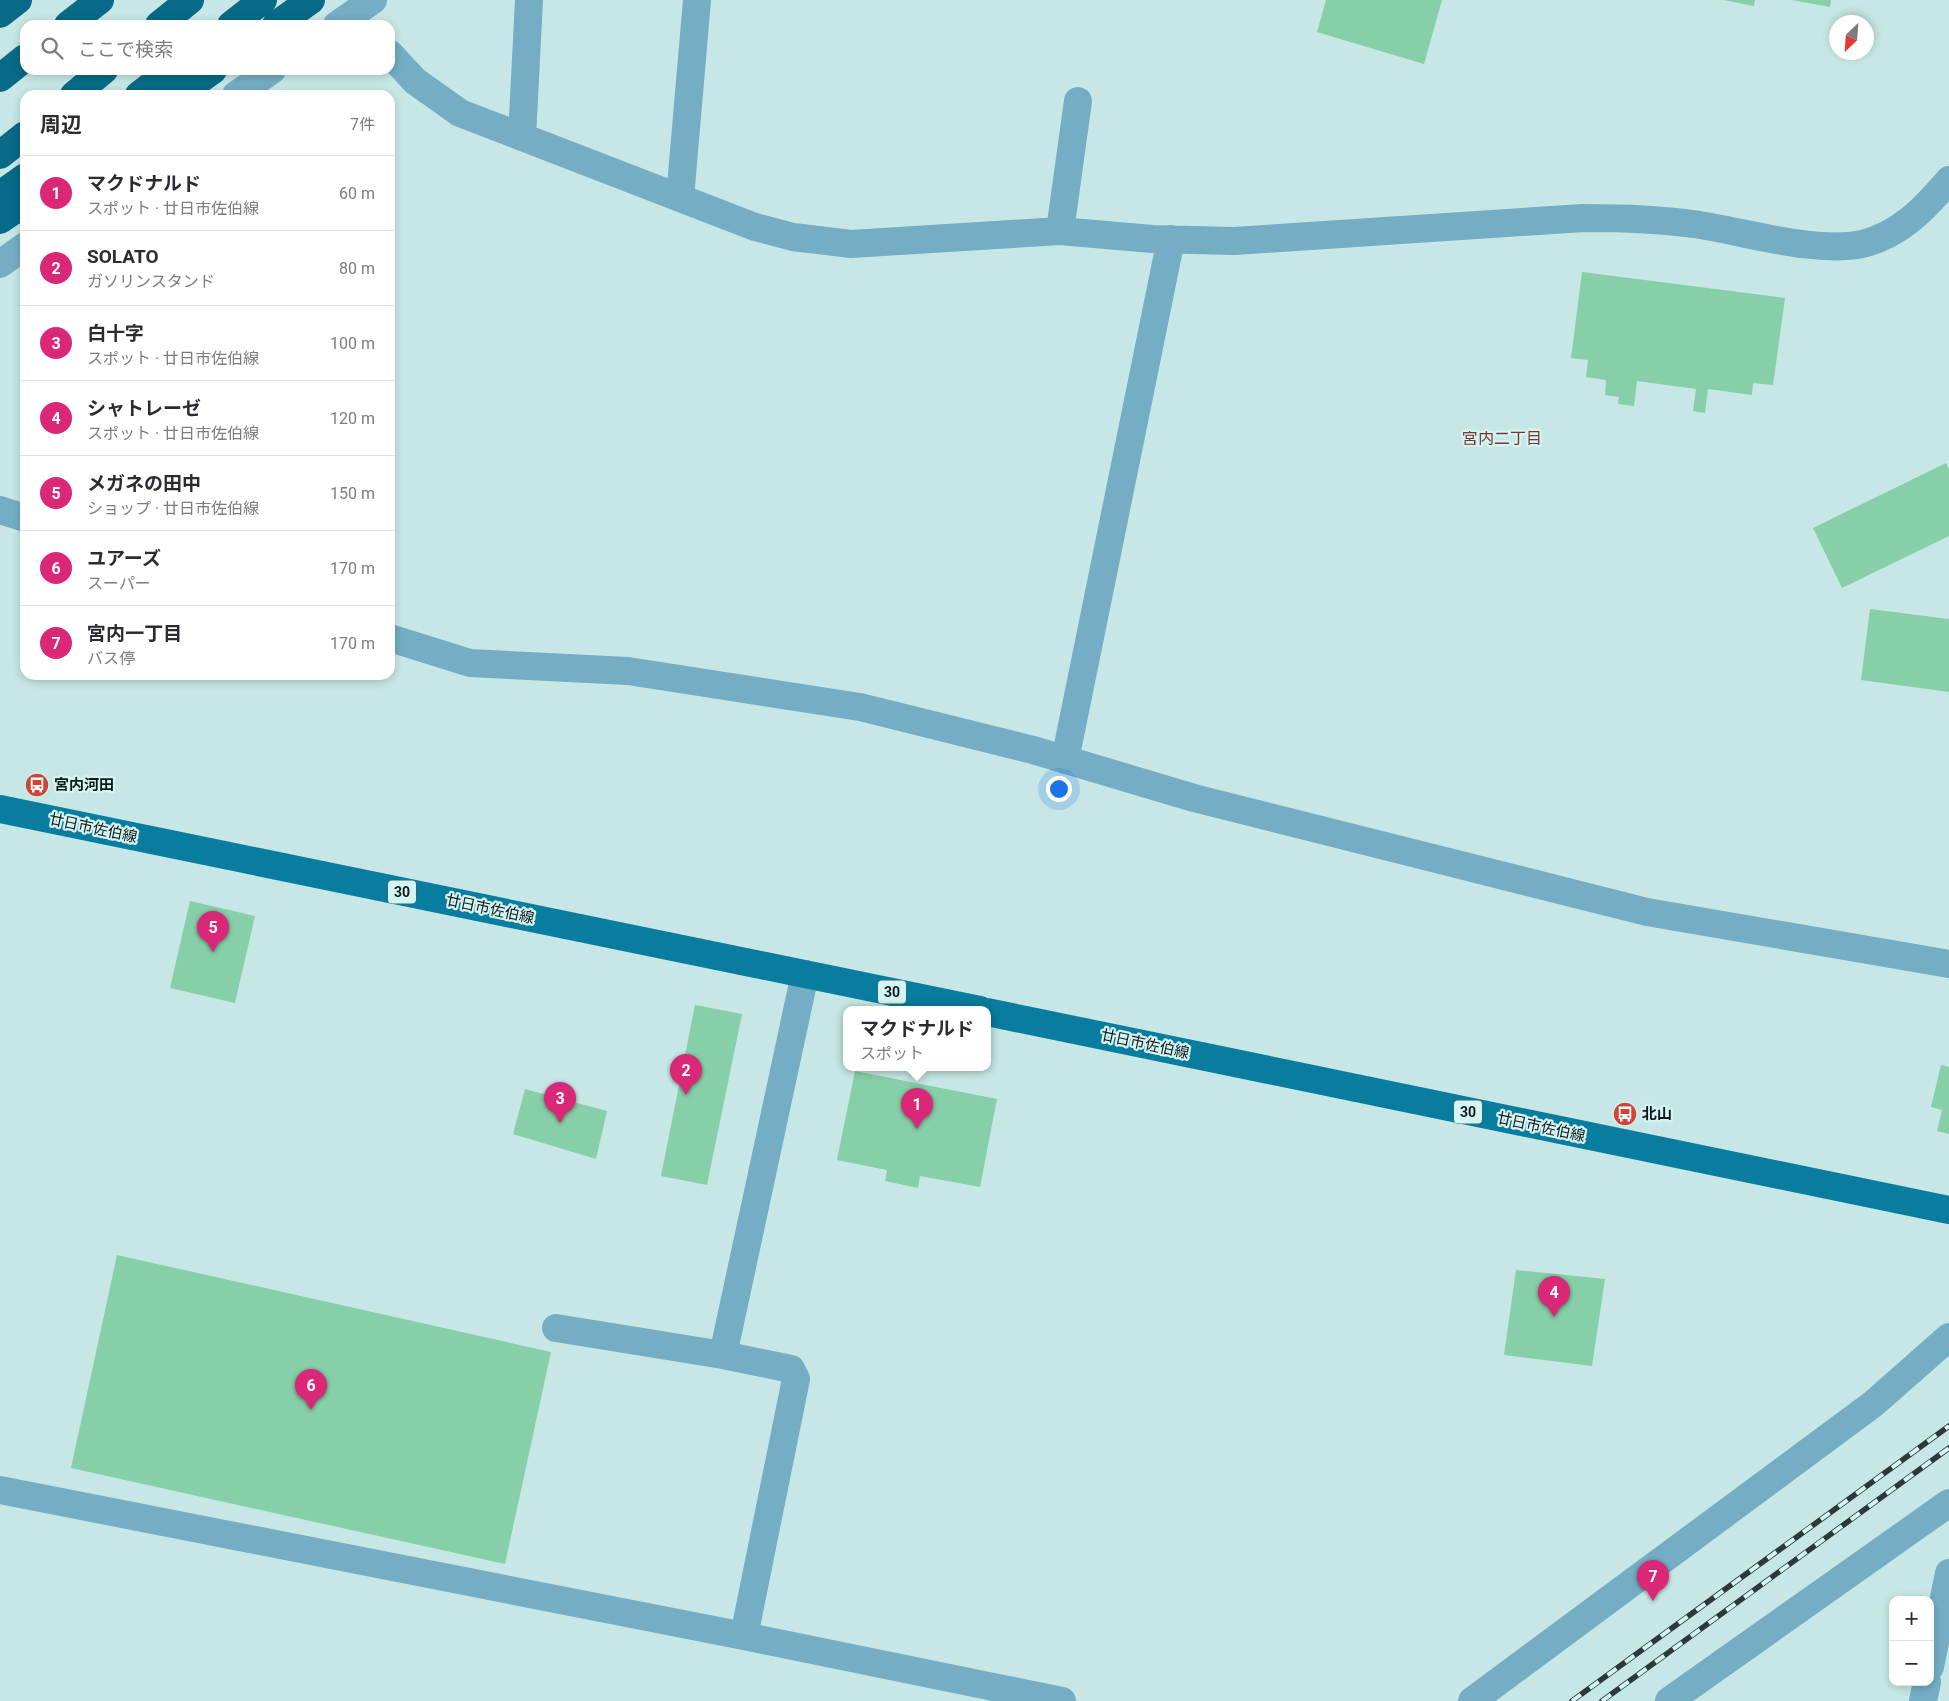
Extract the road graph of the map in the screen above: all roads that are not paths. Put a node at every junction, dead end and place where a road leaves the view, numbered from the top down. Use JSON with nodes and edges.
{"nodes":[{"id":1,"x":18,"y":0,"type":"edge"},
{"id":2,"x":100,"y":0,"type":"edge"},
{"id":3,"x":190,"y":0,"type":"edge"},
{"id":4,"x":263,"y":0,"type":"edge"},
{"id":5,"x":311,"y":0,"type":"edge"},
{"id":6,"x":529,"y":0,"type":"edge"},
{"id":7,"x":698,"y":0,"type":"edge"},
{"id":8,"x":367,"y":12,"type":"edge"},
{"id":9,"x":0,"y":14,"type":"edge"},
{"id":10,"x":74,"y":20,"type":"edge"},
{"id":11,"x":165,"y":20,"type":"edge"},
{"id":12,"x":237,"y":20,"type":"edge"},
{"id":13,"x":283,"y":20,"type":"edge"},
{"id":14,"x":349,"y":20,"type":"edge"},
{"id":15,"x":395,"y":60,"type":"edge"},
{"id":16,"x":20,"y":62,"type":"edge"},
{"id":17,"x":98,"y":75,"type":"edge"},
{"id":18,"x":165,"y":75,"type":"edge"},
{"id":19,"x":206,"y":75,"type":"edge"},
{"id":20,"x":265,"y":75,"type":"edge"},
{"id":21,"x":0,"y":78,"type":"edge"},
{"id":22,"x":80,"y":90,"type":"edge"},
{"id":23,"x":146,"y":90,"type":"edge"},
{"id":24,"x":185,"y":90,"type":"edge"},
{"id":25,"x":243,"y":90,"type":"edge"},
{"id":26,"x":1078,"y":101,"type":"dead end"},
{"id":27,"x":522,"y":137,"type":"junction"},
{"id":28,"x":20,"y":139,"type":"edge"},
{"id":29,"x":0,"y":155,"type":"edge"},
{"id":30,"x":1949,"y":180,"type":"edge"},
{"id":31,"x":20,"y":181,"type":"edge"},
{"id":32,"x":0,"y":195,"type":"edge"},
{"id":33,"x":680,"y":198,"type":"junction"},
{"id":34,"x":20,"y":206,"type":"edge"},
{"id":35,"x":0,"y":220,"type":"edge"},
{"id":36,"x":1060,"y":231,"type":"junction"},
{"id":37,"x":1170,"y":239,"type":"junction"},
{"id":38,"x":20,"y":250,"type":"edge"},
{"id":39,"x":0,"y":264,"type":"edge"},
{"id":40,"x":0,"y":510,"type":"edge"},
{"id":41,"x":20,"y":516,"type":"edge"},
{"id":42,"x":395,"y":640,"type":"edge"},
{"id":43,"x":1065,"y":760,"type":"junction"},
{"id":44,"x":0,"y":809,"type":"edge"},
{"id":45,"x":1949,"y":964,"type":"edge"},
{"id":46,"x":805,"y":974,"type":"junction"},
{"id":47,"x":961,"y":1006,"type":"edge"},
{"id":48,"x":991,"y":1013,"type":"edge"},
{"id":49,"x":1949,"y":1210,"type":"edge"},
{"id":50,"x":556,"y":1328,"type":"dead end"},
{"id":51,"x":1949,"y":1337,"type":"edge"},
{"id":52,"x":723,"y":1355,"type":"junction"},
{"id":53,"x":0,"y":1490,"type":"edge"},
{"id":54,"x":1949,"y":1503,"type":"edge"},
{"id":55,"x":1949,"y":1573,"type":"edge"},
{"id":56,"x":744,"y":1636,"type":"junction"},
{"id":57,"x":1934,"y":1647,"type":"edge"},
{"id":58,"x":1926,"y":1686,"type":"edge"},
{"id":59,"x":1062,"y":1701,"type":"edge"},
{"id":60,"x":1472,"y":1701,"type":"edge"},
{"id":61,"x":1669,"y":1701,"type":"edge"},
{"id":62,"x":1923,"y":1701,"type":"edge"}],
"edges":[{"from":1,"to":9,"type":"highway"},
{"from":2,"to":10,"type":"highway"},
{"from":3,"to":11,"type":"highway"},
{"from":4,"to":12,"type":"highway"},
{"from":5,"to":13,"type":"highway"},
{"from":6,"to":27,"type":"street"},
{"from":7,"to":33,"type":"street"},
{"from":8,"to":14,"type":"street"},
{"from":15,"to":27,"type":"street"},
{"from":16,"to":21,"type":"highway"},
{"from":17,"to":22,"type":"highway"},
{"from":18,"to":23,"type":"highway"},
{"from":19,"to":24,"type":"highway"},
{"from":20,"to":25,"type":"street"},
{"from":26,"to":36,"type":"street"},
{"from":27,"to":33,"type":"street"},
{"from":28,"to":29,"type":"highway"},
{"from":30,"to":37,"type":"street"},
{"from":31,"to":32,"type":"highway"},
{"from":33,"to":36,"type":"street"},
{"from":34,"to":35,"type":"highway"},
{"from":36,"to":37,"type":"street"},
{"from":37,"to":43,"type":"street"},
{"from":38,"to":39,"type":"street"},
{"from":40,"to":41,"type":"street"},
{"from":42,"to":43,"type":"street"},
{"from":43,"to":45,"type":"street"},
{"from":44,"to":46,"type":"main road","name":"廿日市佐伯線","number":"30"},
{"from":46,"to":47,"type":"main road","name":"廿日市佐伯線","number":"30"},
{"from":46,"to":52,"type":"street"},
{"from":48,"to":49,"type":"main road","name":"廿日市佐伯線","number":"30"},
{"from":50,"to":52,"type":"street"},
{"from":51,"to":60,"type":"street"},
{"from":52,"to":56,"type":"street"},
{"from":53,"to":56,"type":"street"},
{"from":54,"to":61,"type":"street"},
{"from":55,"to":57,"type":"street"},
{"from":56,"to":59,"type":"street"},
{"from":58,"to":62,"type":"street"}]}
